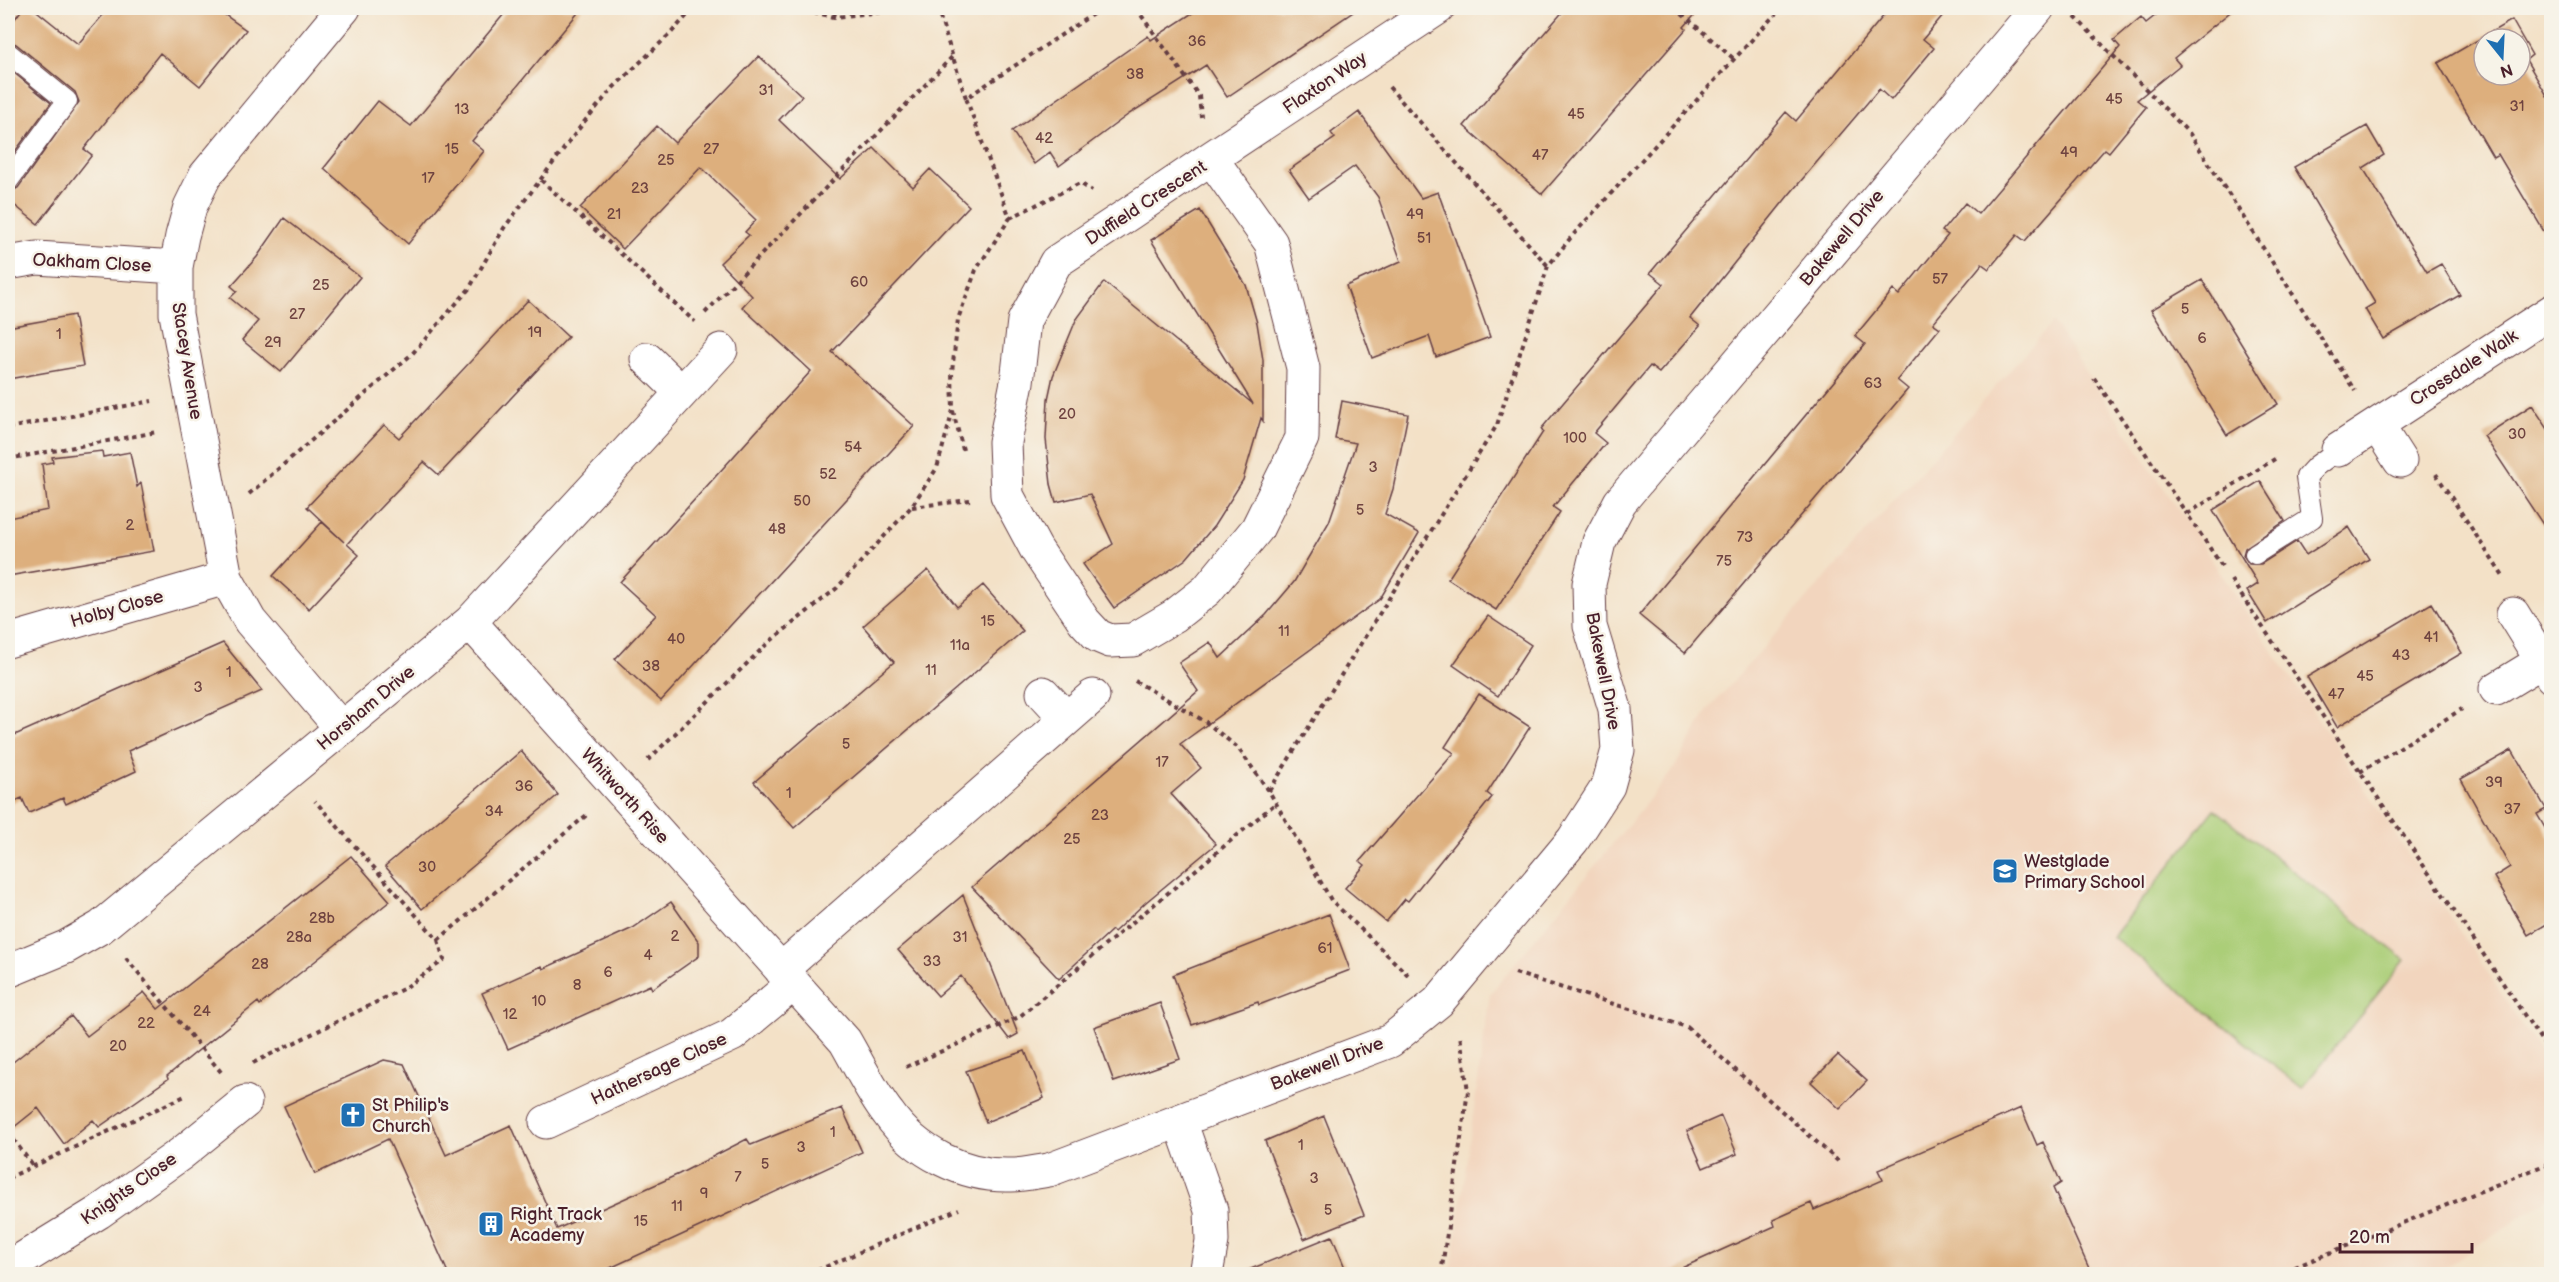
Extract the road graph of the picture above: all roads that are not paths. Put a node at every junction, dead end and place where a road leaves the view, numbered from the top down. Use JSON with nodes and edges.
{"nodes":[{"id":1,"x":344,"y":8,"type":"edge"},
{"id":2,"x":1438,"y":8,"type":"edge"},
{"id":3,"x":2038,"y":8,"type":"edge"},
{"id":4,"x":8,"y":53,"type":"edge"},
{"id":5,"x":1211,"y":158,"type":"junction"},
{"id":6,"x":8,"y":181,"type":"edge"},
{"id":7,"x":8,"y":262,"type":"edge"},
{"id":8,"x":177,"y":267,"type":"junction"},
{"id":9,"x":2552,"y":311,"type":"edge"},
{"id":10,"x":721,"y":350,"type":"dead end"},
{"id":11,"x":647,"y":360,"type":"dead end"},
{"id":12,"x":681,"y":392,"type":"junction"},
{"id":13,"x":2377,"y":425,"type":"junction"},
{"id":14,"x":2338,"y":450,"type":"joint"},
{"id":15,"x":2400,"y":461,"type":"road end"},
{"id":16,"x":2254,"y":554,"type":"dead end"},
{"id":17,"x":226,"y":578,"type":"junction"},
{"id":18,"x":2513,"y":614,"type":"road end"},
{"id":19,"x":470,"y":621,"type":"junction"},
{"id":20,"x":8,"y":641,"type":"edge"},
{"id":21,"x":2547,"y":669,"type":"edge"},
{"id":22,"x":2496,"y":689,"type":"road end"},
{"id":23,"x":1043,"y":693,"type":"dead end"},
{"id":24,"x":1094,"y":696,"type":"dead end"},
{"id":25,"x":1067,"y":719,"type":"junction"},
{"id":26,"x":341,"y":728,"type":"junction"},
{"id":27,"x":8,"y":971,"type":"edge"},
{"id":28,"x":787,"y":977,"type":"junction"},
{"id":29,"x":245,"y":1102,"type":"dead end"},
{"id":30,"x":1180,"y":1121,"type":"junction"},
{"id":31,"x":546,"y":1122,"type":"dead end"},
{"id":32,"x":973,"y":1171,"type":"joint"},
{"id":33,"x":8,"y":1268,"type":"edge"},
{"id":34,"x":1206,"y":1275,"type":"edge"}],
"edges":[{"from":1,"to":8,"type":"street","name":"Stacey Avenue"},
{"from":2,"to":5,"type":"street","name":"Flaxton Way"},
{"from":3,"to":30,"type":"street","name":"Bakewell Drive"},
{"from":4,"to":6,"type":"lane"},
{"from":5,"to":5,"type":"street","name":"Duffield Crescent"},
{"from":7,"to":8,"type":"street","name":"Oakham Close"},
{"from":8,"to":17,"type":"street","name":"Stacey Avenue"},
{"from":9,"to":13,"type":"street","name":"Crossdale Walk"},
{"from":10,"to":12,"type":"street","name":"Horsham Drive"},
{"from":11,"to":12,"type":"street"},
{"from":12,"to":19,"type":"street","name":"Horsham Drive"},
{"from":13,"to":14,"type":"street","name":"Crossdale Walk"},
{"from":13,"to":15,"type":"street"},
{"from":14,"to":16,"type":"lane"},
{"from":17,"to":20,"type":"street","name":"Holby Close"},
{"from":17,"to":26,"type":"street","name":"Stacey Avenue"},
{"from":18,"to":21,"type":"street"},
{"from":19,"to":26,"type":"street","name":"Horsham Drive"},
{"from":19,"to":28,"type":"street","name":"Whitworth Rise"},
{"from":21,"to":22,"type":"street"},
{"from":23,"to":25,"type":"street"},
{"from":24,"to":25,"type":"street"},
{"from":25,"to":28,"type":"street"},
{"from":26,"to":27,"type":"street","name":"Horsham Drive"},
{"from":28,"to":31,"type":"street","name":"Hathersage Close"},
{"from":28,"to":32,"type":"street","name":"Whitworth Rise"},
{"from":29,"to":33,"type":"street","name":"Knights Close"},
{"from":30,"to":32,"type":"street","name":"Bakewell Drive"},
{"from":30,"to":34,"type":"street"}]}
